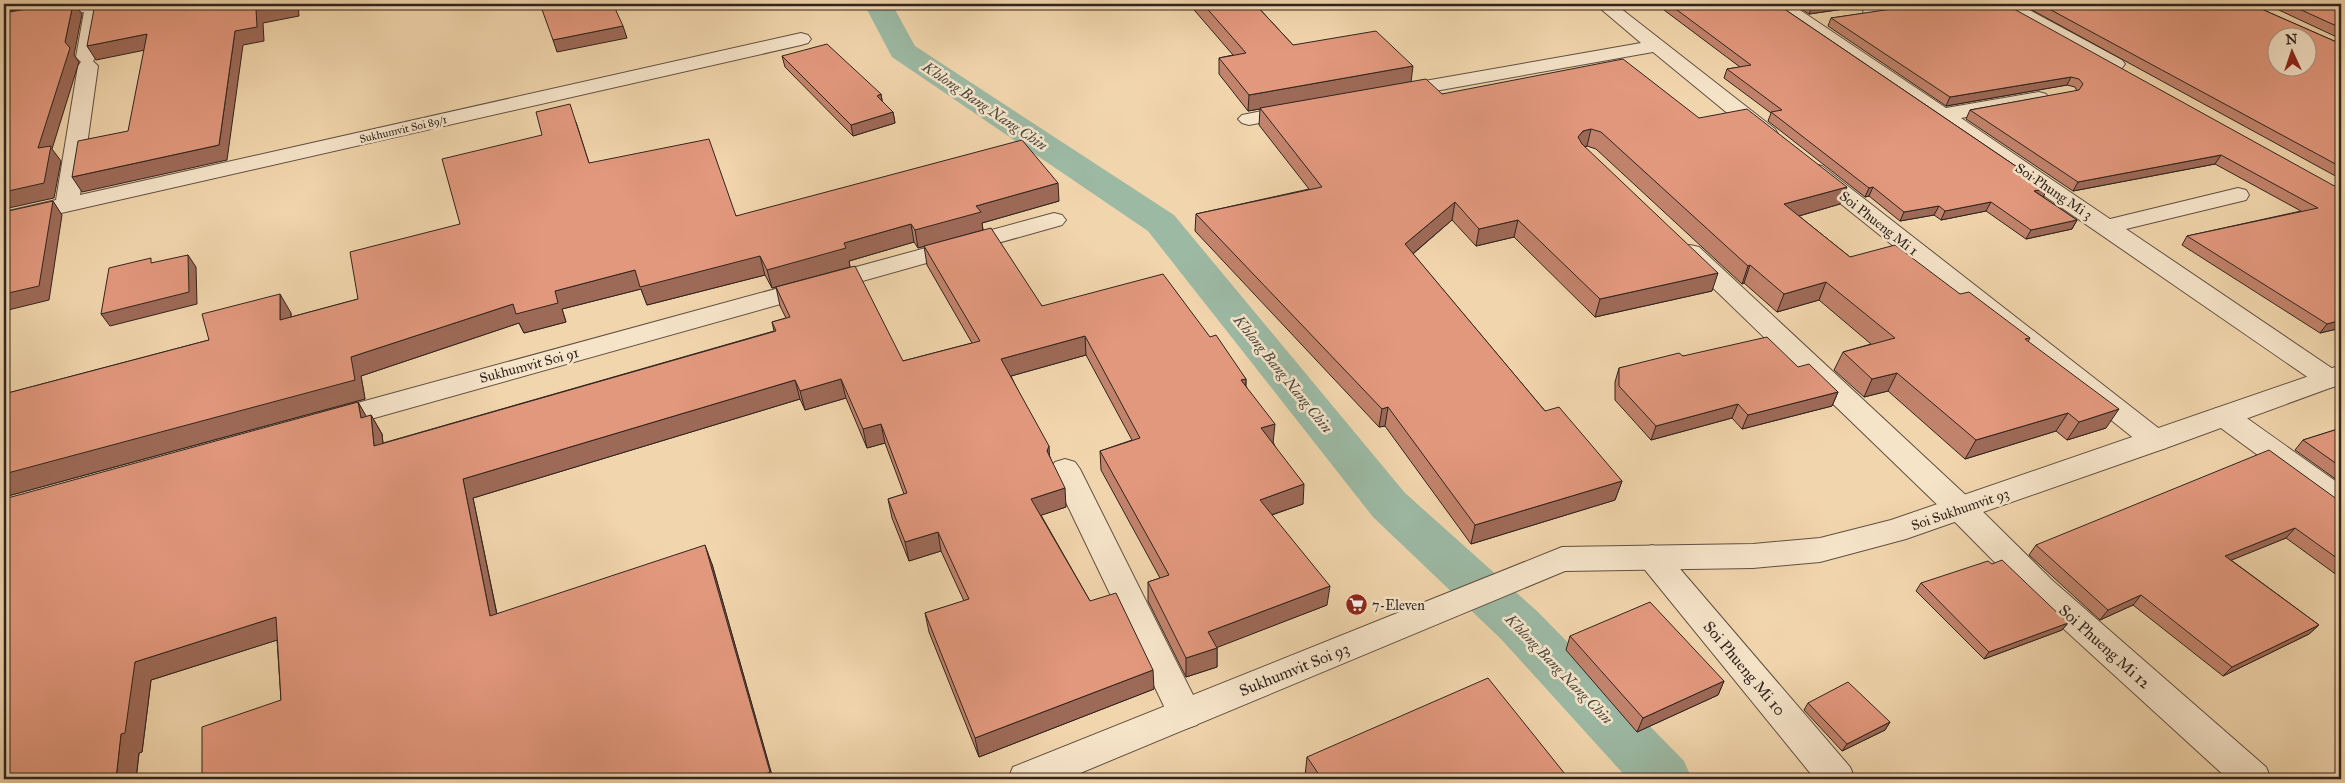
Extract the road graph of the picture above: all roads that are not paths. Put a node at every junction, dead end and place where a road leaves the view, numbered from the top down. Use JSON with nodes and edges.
{"nodes":[{"id":1,"x":94,"y":4,"type":"edge"},
{"id":2,"x":1604,"y":4,"type":"edge"},
{"id":3,"x":1779,"y":4,"type":"edge"},
{"id":4,"x":2005,"y":4,"type":"edge"},
{"id":5,"x":1919,"y":5,"type":"edge"},
{"id":6,"x":1853,"y":15,"type":"edge"},
{"id":7,"x":1834,"y":18,"type":"edge"},
{"id":8,"x":4,"y":20,"type":"edge"},
{"id":9,"x":1806,"y":22,"type":"junction"},
{"id":10,"x":802,"y":39,"type":"dead end"},
{"id":11,"x":1656,"y":46,"type":"junction"},
{"id":12,"x":2134,"y":75,"type":"edge"},
{"id":13,"x":2058,"y":95,"type":"edge"},
{"id":14,"x":1375,"y":96,"type":"edge"},
{"id":15,"x":1317,"y":106,"type":"edge"},
{"id":16,"x":1942,"y":115,"type":"junction"},
{"id":17,"x":1249,"y":118,"type":"edge"},
{"id":18,"x":2238,"y":196,"type":"dead end"},
{"id":19,"x":67,"y":204,"type":"junction"},
{"id":20,"x":4,"y":219,"type":"edge"},
{"id":21,"x":1054,"y":220,"type":"dead end"},
{"id":22,"x":2106,"y":227,"type":"junction"},
{"id":23,"x":1672,"y":236,"type":"edge"},
{"id":24,"x":2335,"y":376,"type":"edge"},
{"id":25,"x":2224,"y":416,"type":"junction"},
{"id":26,"x":302,"y":428,"type":"edge"},
{"id":27,"x":2156,"y":441,"type":"junction"},
{"id":28,"x":1065,"y":470,"type":"dead end"},
{"id":29,"x":2341,"y":500,"type":"edge"},
{"id":30,"x":1960,"y":508,"type":"junction"},
{"id":31,"x":1652,"y":557,"type":"junction"},
{"id":32,"x":1562,"y":559,"type":"joint"},
{"id":33,"x":1185,"y":714,"type":"junction"},
{"id":34,"x":1026,"y":779,"type":"edge"},
{"id":35,"x":1837,"y":779,"type":"edge"},
{"id":36,"x":2253,"y":779,"type":"edge"}],
"edges":[{"from":1,"to":8,"type":"street"},
{"from":1,"to":19,"type":"street"},
{"from":2,"to":11,"type":"street","name":"Soi Phueng Mi 1"},
{"from":3,"to":9,"type":"street","name":"Soi Phung Mi 3"},
{"from":4,"to":12,"type":"street"},
{"from":5,"to":6,"type":"street"},
{"from":7,"to":9,"type":"street"},
{"from":9,"to":16,"type":"street","name":"Soi Phung Mi 3"},
{"from":10,"to":19,"type":"street","name":"Sukhumvit Soi 89/1"},
{"from":11,"to":14,"type":"street"},
{"from":11,"to":27,"type":"street","name":"Soi Phueng Mi 1"},
{"from":13,"to":16,"type":"street"},
{"from":15,"to":17,"type":"street"},
{"from":16,"to":22,"type":"street","name":"Soi Phung Mi 3"},
{"from":18,"to":22,"type":"street"},
{"from":19,"to":20,"type":"street","name":"Sukhumvit Soi 89/1"},
{"from":21,"to":26,"type":"street","name":"Sukhumvit Soi 91"},
{"from":22,"to":24,"type":"street","name":"Soi Phung Mi 3"},
{"from":23,"to":30,"type":"street","name":"Soi Phueng Mi 12"},
{"from":24,"to":25,"type":"street","name":"Soi Sukhumvit 93"},
{"from":25,"to":27,"type":"street","name":"Soi Sukhumvit 93"},
{"from":25,"to":29,"type":"street"},
{"from":27,"to":30,"type":"street","name":"Soi Sukhumvit 93"},
{"from":28,"to":33,"type":"street"},
{"from":30,"to":31,"type":"street","name":"Soi Sukhumvit 93"},
{"from":30,"to":36,"type":"street","name":"Soi Phueng Mi 12"},
{"from":31,"to":32,"type":"street","name":"Soi Sukhumvit 93"},
{"from":31,"to":35,"type":"street","name":"Soi Phueng Mi 10"},
{"from":32,"to":33,"type":"street","name":"Sukhumvit Soi 93"},
{"from":33,"to":34,"type":"street","name":"Sukhumvit Soi 93"}]}
